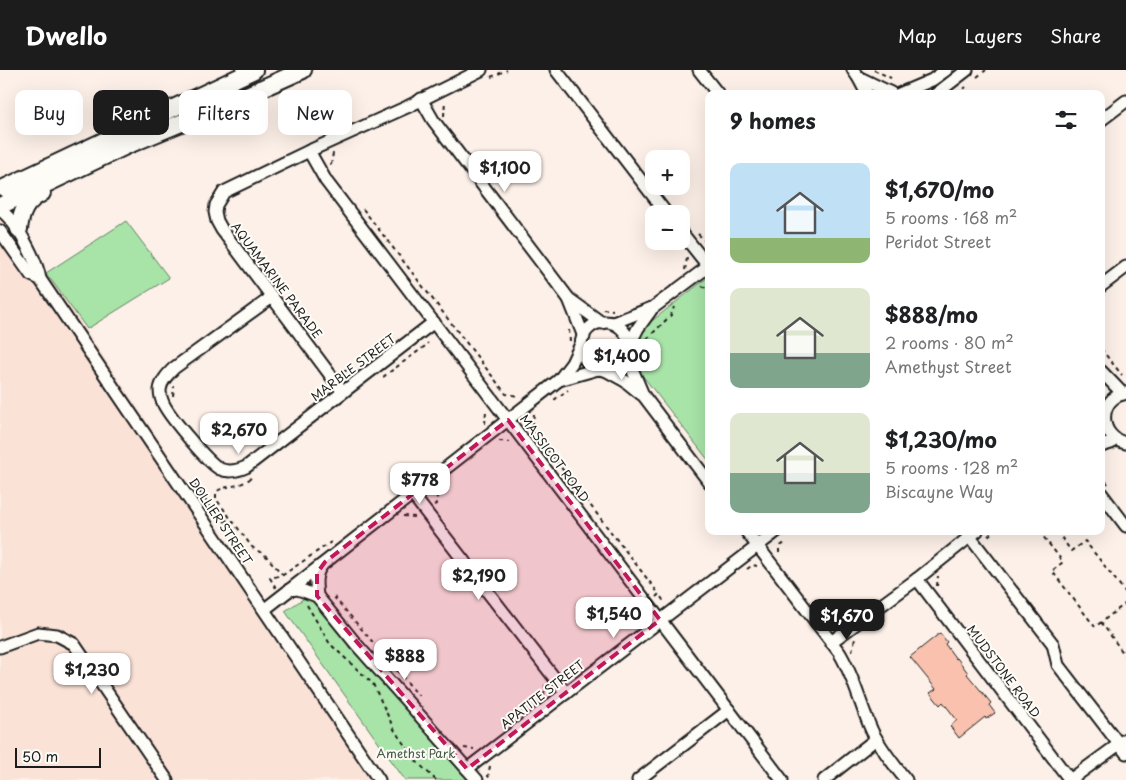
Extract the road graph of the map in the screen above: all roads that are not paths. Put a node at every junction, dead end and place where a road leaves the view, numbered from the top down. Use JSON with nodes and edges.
{"nodes":[{"id":1,"x":254,"y":70,"type":"edge"},
{"id":2,"x":302,"y":70,"type":"edge"},
{"id":3,"x":480,"y":70,"type":"edge"},
{"id":4,"x":556,"y":70,"type":"edge"},
{"id":5,"x":699,"y":70,"type":"edge"},
{"id":6,"x":946,"y":70,"type":"edge"},
{"id":7,"x":967,"y":70,"type":"edge"},
{"id":8,"x":856,"y":73,"type":"edge"},
{"id":9,"x":262,"y":88,"type":"junction"},
{"id":10,"x":715,"y":90,"type":"edge"},
{"id":11,"x":864,"y":90,"type":"edge"},
{"id":12,"x":884,"y":90,"type":"edge"},
{"id":13,"x":908,"y":90,"type":"edge"},
{"id":14,"x":941,"y":90,"type":"edge"},
{"id":15,"x":421,"y":99,"type":"junction"},
{"id":16,"x":1126,"y":101,"type":"edge"},
{"id":17,"x":1105,"y":117,"type":"edge"},
{"id":18,"x":128,"y":145,"type":"junction"},
{"id":19,"x":308,"y":151,"type":"junction"},
{"id":20,"x":2,"y":189,"type":"edge"},
{"id":21,"x":660,"y":205,"type":"edge"},
{"id":22,"x":0,"y":206,"type":"edge"},
{"id":23,"x":0,"y":210,"type":"edge"},
{"id":24,"x":15,"y":224,"type":"junction"},
{"id":25,"x":0,"y":231,"type":"edge"},
{"id":26,"x":690,"y":243,"type":"edge"},
{"id":27,"x":705,"y":262,"type":"edge"},
{"id":28,"x":1126,"y":267,"type":"edge"},
{"id":29,"x":705,"y":270,"type":"edge"},
{"id":30,"x":40,"y":278,"type":"junction"},
{"id":31,"x":1105,"y":283,"type":"edge"},
{"id":32,"x":272,"y":296,"type":"junction"},
{"id":33,"x":569,"y":299,"type":"junction"},
{"id":34,"x":654,"y":307,"type":"junction"},
{"id":35,"x":434,"y":322,"type":"junction"},
{"id":36,"x":607,"y":323,"type":"junction"},
{"id":37,"x":578,"y":341,"type":"junction"},
{"id":38,"x":628,"y":352,"type":"junction"},
{"id":39,"x":601,"y":370,"type":"junction"},
{"id":40,"x":1105,"y":375,"type":"edge"},
{"id":41,"x":559,"y":380,"type":"junction"},
{"id":42,"x":343,"y":392,"type":"junction"},
{"id":43,"x":1125,"y":393,"type":"edge"},
{"id":44,"x":642,"y":395,"type":"junction"},
{"id":45,"x":1105,"y":402,"type":"edge"},
{"id":46,"x":508,"y":420,"type":"junction"},
{"id":47,"x":1105,"y":428,"type":"edge"},
{"id":48,"x":1114,"y":439,"type":"junction"},
{"id":49,"x":1126,"y":443,"type":"edge"},
{"id":50,"x":1105,"y":445,"type":"edge"},
{"id":51,"x":705,"y":477,"type":"edge"},
{"id":52,"x":412,"y":494,"type":"junction"},
{"id":53,"x":1105,"y":498,"type":"edge"},
{"id":54,"x":1126,"y":526,"type":"edge"},
{"id":55,"x":749,"y":535,"type":"edge"},
{"id":56,"x":772,"y":535,"type":"edge"},
{"id":57,"x":972,"y":535,"type":"edge"},
{"id":58,"x":974,"y":535,"type":"edge"},
{"id":59,"x":757,"y":546,"type":"junction"},
{"id":60,"x":325,"y":562,"type":"junction"},
{"id":61,"x":917,"y":579,"type":"junction"},
{"id":62,"x":289,"y":590,"type":"junction"},
{"id":63,"x":317,"y":596,"type":"junction"},
{"id":64,"x":265,"y":610,"type":"junction"},
{"id":65,"x":660,"y":620,"type":"junction"},
{"id":66,"x":832,"y":642,"type":"junction"},
{"id":67,"x":0,"y":647,"type":"edge"},
{"id":68,"x":566,"y":693,"type":"junction"},
{"id":69,"x":730,"y":710,"type":"junction"},
{"id":70,"x":876,"y":739,"type":"junction"},
{"id":71,"x":1124,"y":745,"type":"edge"},
{"id":72,"x":467,"y":769,"type":"junction"},
{"id":73,"x":167,"y":780,"type":"edge"},
{"id":74,"x":380,"y":780,"type":"edge"},
{"id":75,"x":477,"y":780,"type":"edge"},
{"id":76,"x":638,"y":780,"type":"edge"},
{"id":77,"x":782,"y":780,"type":"edge"},
{"id":78,"x":824,"y":780,"type":"edge"},
{"id":79,"x":906,"y":780,"type":"edge"},
{"id":80,"x":1070,"y":780,"type":"edge"}],
"edges":[{"from":1,"to":9,"type":"street"},
{"from":1,"to":20,"type":"main road"},
{"from":2,"to":9,"type":"main road"},
{"from":3,"to":15,"type":"street","name":"AQUAMARINE PARADE"},
{"from":4,"to":21,"type":"street"},
{"from":5,"to":10,"type":"street"},
{"from":6,"to":13,"type":"street"},
{"from":7,"to":14,"type":"street"},
{"from":8,"to":11,"type":"street"},
{"from":8,"to":12,"type":"street"},
{"from":9,"to":18,"type":"main road"},
{"from":15,"to":19,"type":"street","name":"AQUAMARINE PARADE"},
{"from":15,"to":33,"type":"street"},
{"from":16,"to":17,"type":"street"},
{"from":18,"to":22,"type":"main road"},
{"from":18,"to":24,"type":"main road"},
{"from":19,"to":32,"type":"street","name":"AQUAMARINE PARADE"},
{"from":19,"to":35,"type":"street","name":"MASSICOT ROAD"},
{"from":23,"to":24,"type":"street"},
{"from":24,"to":30,"type":"street","name":"DOLLIER STREET"},
{"from":25,"to":30,"type":"street","name":"DOLLIER STREET"},
{"from":26,"to":27,"type":"street"},
{"from":28,"to":31,"type":"street"},
{"from":29,"to":34,"type":"street"},
{"from":30,"to":64,"type":"street","name":"DOLLIER STREET"},
{"from":32,"to":42,"type":"street","name":"AQUAMARINE PARADE"},
{"from":32,"to":42,"type":"street","name":"MARBLE STREET"},
{"from":33,"to":36,"type":"street"},
{"from":33,"to":37,"type":"street"},
{"from":34,"to":36,"type":"street"},
{"from":34,"to":38,"type":"street"},
{"from":35,"to":42,"type":"street","name":"MARBLE STREET"},
{"from":35,"to":46,"type":"street","name":"MASSICOT ROAD"},
{"from":36,"to":37,"type":"street"},
{"from":36,"to":38,"type":"street"},
{"from":37,"to":39,"type":"street"},
{"from":37,"to":41,"type":"street"},
{"from":38,"to":39,"type":"street"},
{"from":38,"to":44,"type":"street"},
{"from":39,"to":41,"type":"street"},
{"from":39,"to":44,"type":"street"},
{"from":40,"to":43,"type":"street"},
{"from":41,"to":46,"type":"street"},
{"from":43,"to":45,"type":"street"},
{"from":44,"to":51,"type":"street"},
{"from":46,"to":52,"type":"street"},
{"from":46,"to":65,"type":"street","name":"MASSICOT ROAD"},
{"from":47,"to":48,"type":"street"},
{"from":48,"to":49,"type":"street"},
{"from":48,"to":50,"type":"street"},
{"from":52,"to":60,"type":"street"},
{"from":52,"to":68,"type":"street"},
{"from":53,"to":54,"type":"street"},
{"from":55,"to":59,"type":"street"},
{"from":56,"to":59,"type":"street","name":"APATITE STREET"},
{"from":57,"to":61,"type":"street"},
{"from":58,"to":71,"type":"street"},
{"from":59,"to":65,"type":"street","name":"APATITE STREET"},
{"from":59,"to":66,"type":"street"},
{"from":60,"to":62,"type":"street"},
{"from":60,"to":63,"type":"street"},
{"from":61,"to":66,"type":"street"},
{"from":61,"to":80,"type":"street","name":"MUDSTONE ROAD"},
{"from":62,"to":63,"type":"street"},
{"from":62,"to":64,"type":"street"},
{"from":63,"to":72,"type":"street"},
{"from":64,"to":74,"type":"street","name":"DOLLIER STREET"},
{"from":65,"to":68,"type":"street","name":"APATITE STREET"},
{"from":65,"to":69,"type":"street","name":"MASSICOT ROAD"},
{"from":66,"to":70,"type":"street"},
{"from":67,"to":73,"type":"street"},
{"from":68,"to":72,"type":"street","name":"APATITE STREET"},
{"from":69,"to":76,"type":"street"},
{"from":69,"to":77,"type":"street","name":"MASSICOT ROAD"},
{"from":70,"to":78,"type":"street"},
{"from":70,"to":79,"type":"street"},
{"from":71,"to":80,"type":"street"},
{"from":72,"to":75,"type":"street"}]}
